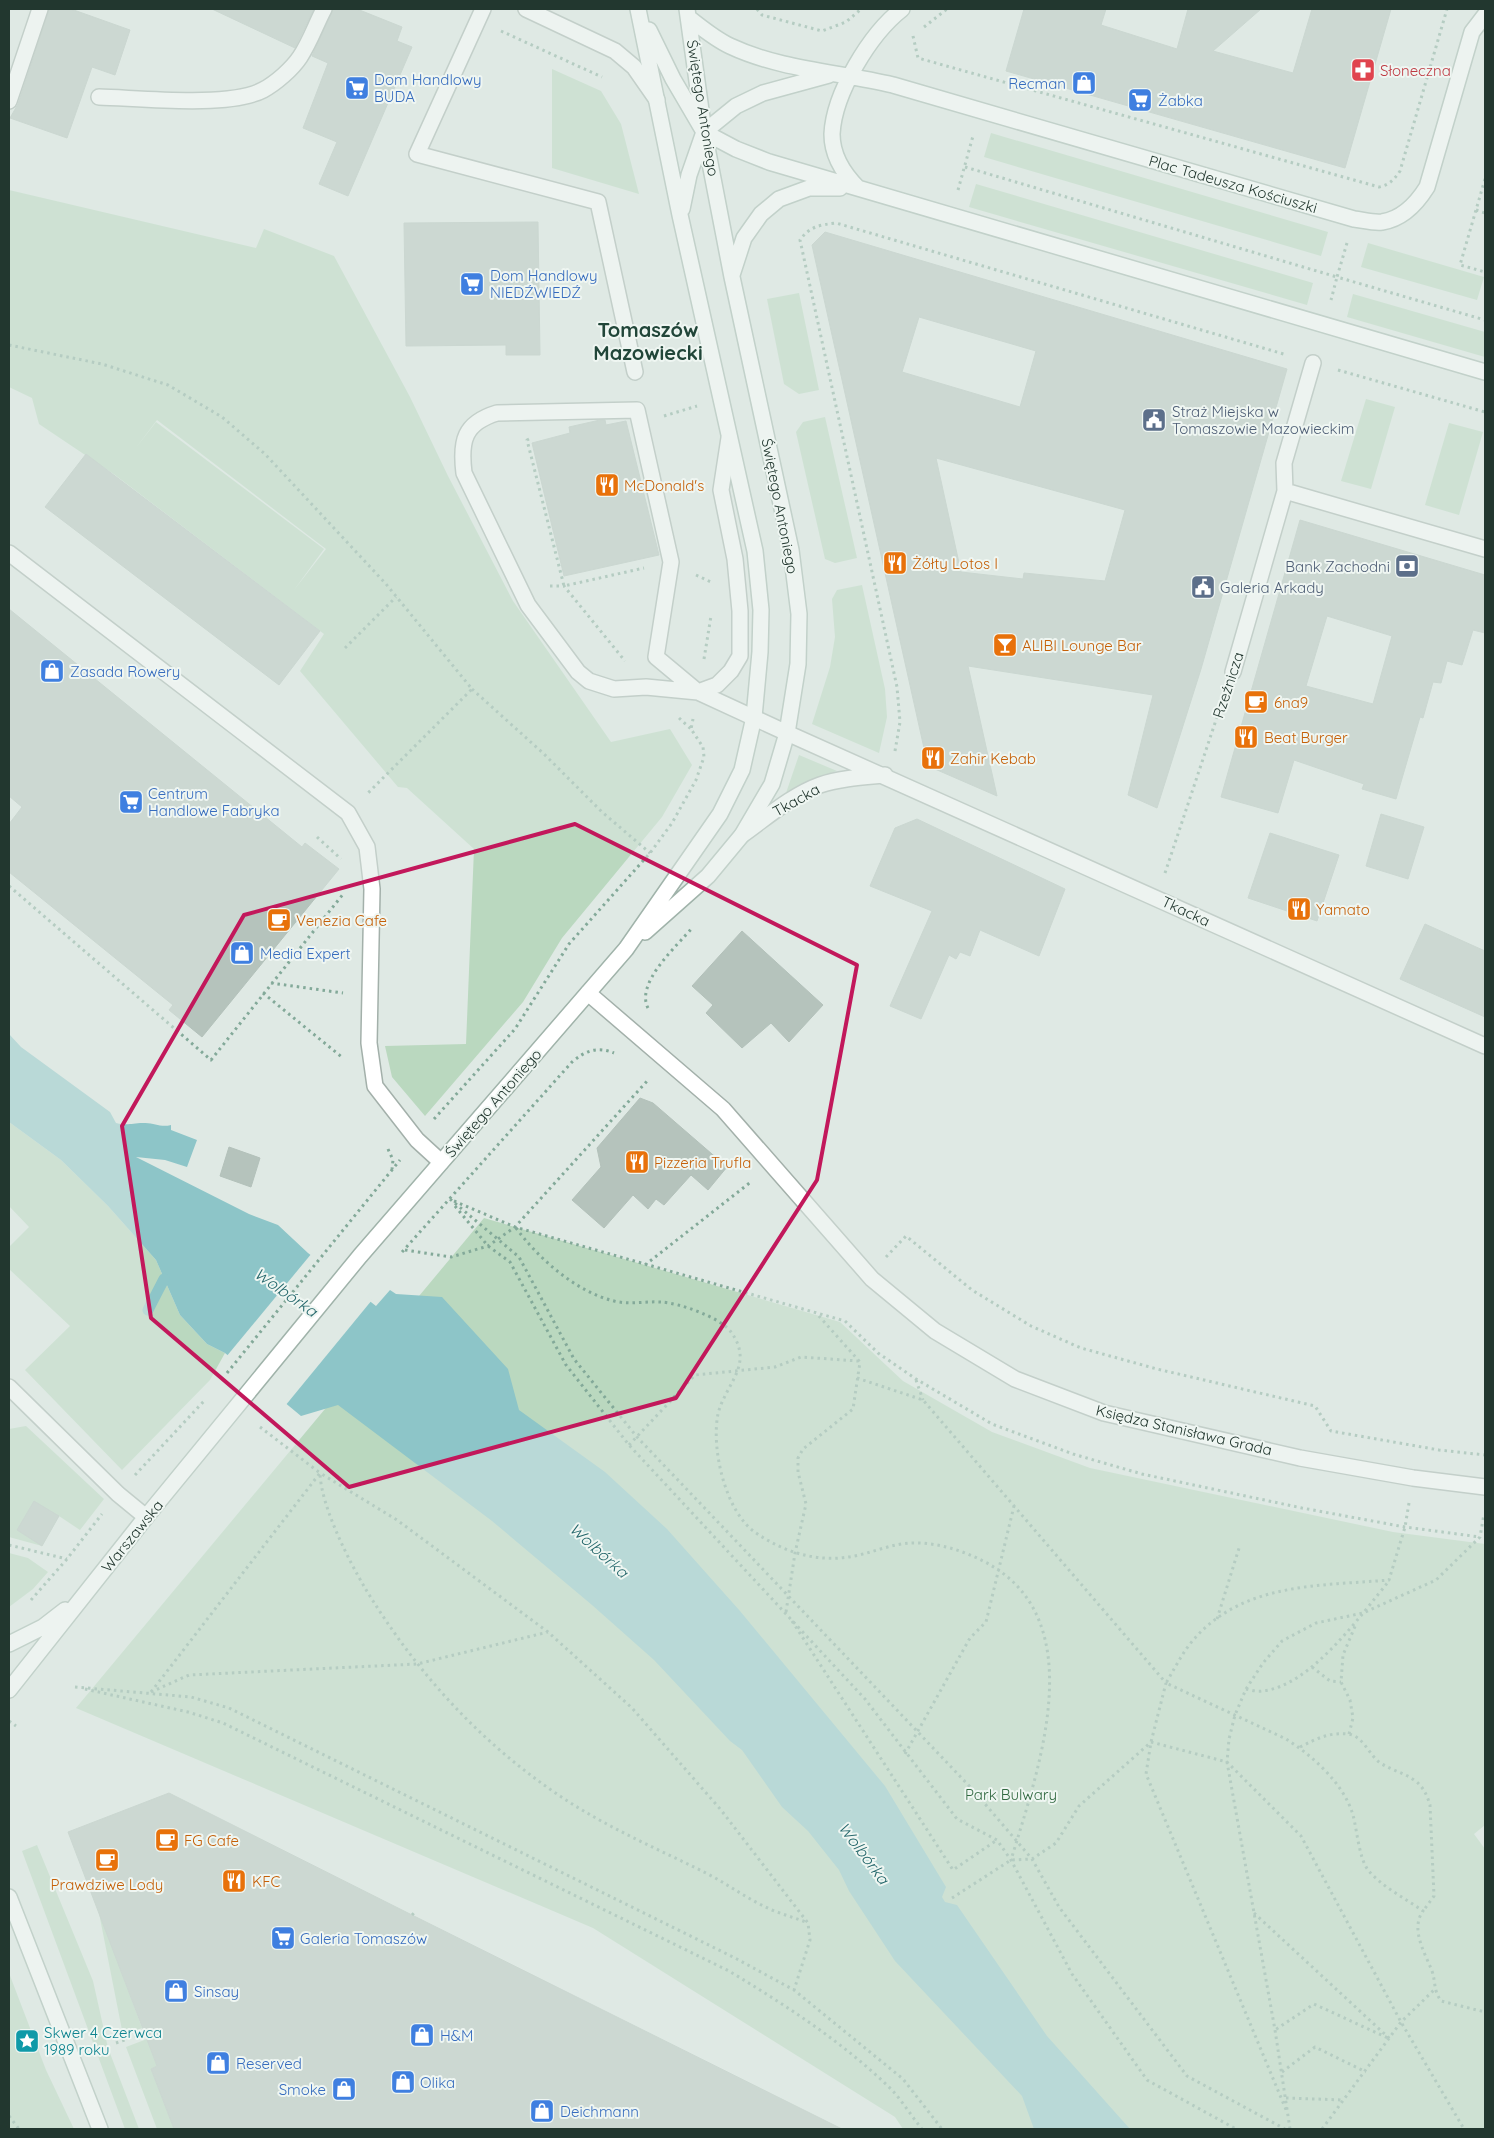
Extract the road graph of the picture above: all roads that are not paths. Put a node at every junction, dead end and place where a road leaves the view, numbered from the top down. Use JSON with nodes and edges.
{"nodes":[{"id":1,"x":40,"y":9,"type":"edge"},
{"id":2,"x":324,"y":9,"type":"edge"},
{"id":3,"x":526,"y":9,"type":"edge"},
{"id":4,"x":638,"y":9,"type":"edge"},
{"id":5,"x":902,"y":9,"type":"edge"},
{"id":6,"x":1479,"y":9,"type":"edge"},
{"id":7,"x":480,"y":14,"type":"edge"},
{"id":8,"x":688,"y":14,"type":"edge"},
{"id":9,"x":1485,"y":15,"type":"edge"},
{"id":10,"x":1472,"y":32,"type":"junction"},
{"id":11,"x":833,"y":74,"type":"junction"},
{"id":12,"x":852,"y":75,"type":"junction"},
{"id":13,"x":99,"y":97,"type":"dead end"},
{"id":14,"x":9,"y":101,"type":"edge"},
{"id":15,"x":659,"y":103,"type":"junction"},
{"id":16,"x":704,"y":132,"type":"junction"},
{"id":17,"x":859,"y":189,"type":"junction"},
{"id":18,"x":680,"y":215,"type":"junction"},
{"id":19,"x":732,"y":276,"type":"junction"},
{"id":20,"x":1312,"y":363,"type":"road end"},
{"id":21,"x":634,"y":372,"type":"dead end"},
{"id":22,"x":1485,"y":372,"type":"edge"},
{"id":23,"x":729,"y":436,"type":"junction"},
{"id":24,"x":1285,"y":491,"type":"junction"},
{"id":25,"x":1485,"y":549,"type":"edge"},
{"id":26,"x":9,"y":553,"type":"edge"},
{"id":27,"x":1232,"y":672,"type":"road end"},
{"id":28,"x":698,"y":692,"type":"junction"},
{"id":29,"x":754,"y":717,"type":"junction"},
{"id":30,"x":787,"y":733,"type":"junction"},
{"id":31,"x":886,"y":775,"type":"junction"},
{"id":32,"x":742,"y":835,"type":"junction"},
{"id":33,"x":626,"y":949,"type":"junction"},
{"id":34,"x":588,"y":993,"type":"junction"},
{"id":35,"x":1485,"y":1046,"type":"edge"},
{"id":36,"x":441,"y":1162,"type":"junction"},
{"id":37,"x":257,"y":1383,"type":"joint"},
{"id":38,"x":9,"y":1387,"type":"edge"},
{"id":39,"x":1485,"y":1487,"type":"edge"},
{"id":40,"x":146,"y":1518,"type":"junction"},
{"id":41,"x":84,"y":1595,"type":"junction"},
{"id":42,"x":9,"y":1644,"type":"edge"},
{"id":43,"x":9,"y":1690,"type":"edge"},
{"id":44,"x":9,"y":1897,"type":"edge"},
{"id":45,"x":100,"y":2129,"type":"edge"}],
"edges":[{"from":1,"to":14,"type":"street"},
{"from":2,"to":13,"type":"street"},
{"from":3,"to":15,"type":"street"},
{"from":4,"to":15,"type":"street","name":"Świętego Antoniego"},
{"from":4,"to":16,"type":"street"},
{"from":5,"to":12,"type":"street"},
{"from":6,"to":10,"type":"street"},
{"from":7,"to":21,"type":"street"},
{"from":8,"to":11,"type":"street","name":"Plac Tadeusza Kościuszki"},
{"from":8,"to":16,"type":"street","name":"Świętego Antoniego"},
{"from":9,"to":10,"type":"street","name":"Plac Tadeusza Kościuszki"},
{"from":10,"to":12,"type":"street","name":"Plac Tadeusza Kościuszki"},
{"from":11,"to":12,"type":"street","name":"Plac Tadeusza Kościuszki"},
{"from":11,"to":16,"type":"street","name":"Plac Tadeusza Kościuszki"},
{"from":12,"to":17,"type":"street"},
{"from":15,"to":18,"type":"street","name":"Świętego Antoniego"},
{"from":16,"to":17,"type":"street"},
{"from":16,"to":18,"type":"street"},
{"from":16,"to":19,"type":"street","name":"Świętego Antoniego"},
{"from":17,"to":19,"type":"street"},
{"from":17,"to":22,"type":"street"},
{"from":18,"to":23,"type":"street","name":"Świętego Antoniego"},
{"from":19,"to":30,"type":"street","name":"Świętego Antoniego"},
{"from":20,"to":24,"type":"street","name":"Rzeźnicza"},
{"from":23,"to":28,"type":"street"},
{"from":23,"to":29,"type":"street","name":"Świętego Antoniego"},
{"from":24,"to":25,"type":"street"},
{"from":24,"to":27,"type":"street","name":"Rzeźnicza"},
{"from":26,"to":36,"type":"street"},
{"from":28,"to":28,"type":"street"},
{"from":28,"to":29,"type":"street","name":"Tkacka"},
{"from":29,"to":30,"type":"street","name":"Tkacka"},
{"from":29,"to":33,"type":"street","name":"Świętego Antoniego"},
{"from":30,"to":31,"type":"street","name":"Tkacka"},
{"from":30,"to":32,"type":"street","name":"Świętego Antoniego"},
{"from":31,"to":32,"type":"street","name":"Tkacka"},
{"from":31,"to":35,"type":"street","name":"Tkacka"},
{"from":32,"to":33,"type":"street","name":"Świętego Antoniego"},
{"from":33,"to":34,"type":"street","name":"Świętego Antoniego"},
{"from":34,"to":36,"type":"street","name":"Świętego Antoniego"},
{"from":34,"to":39,"type":"street","name":"Księdza Stanisława Grada"},
{"from":36,"to":37,"type":"street","name":"Świętego Antoniego"},
{"from":37,"to":40,"type":"street","name":"Warszawska"},
{"from":38,"to":40,"type":"street"},
{"from":40,"to":41,"type":"street","name":"Warszawska"},
{"from":41,"to":42,"type":"street"},
{"from":41,"to":43,"type":"street","name":"Warszawska"},
{"from":44,"to":45,"type":"street"}]}
